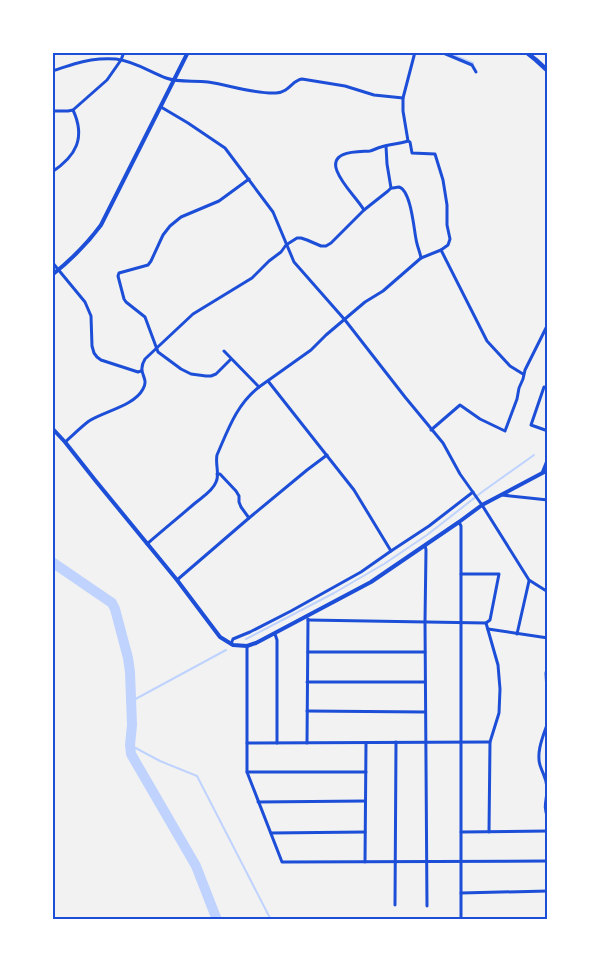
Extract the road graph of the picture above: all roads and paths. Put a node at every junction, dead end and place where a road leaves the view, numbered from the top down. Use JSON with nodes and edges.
{"nodes":[{"id":1,"x":124,"y":52,"type":"edge"},
{"id":2,"x":188,"y":52,"type":"edge"},
{"id":3,"x":415,"y":52,"type":"edge"},
{"id":4,"x":441,"y":52,"type":"edge"},
{"id":5,"x":526,"y":52,"type":"edge"},
{"id":6,"x":121,"y":60,"type":"junction"},
{"id":7,"x":52,"y":71,"type":"edge"},
{"id":8,"x":548,"y":71,"type":"edge"},
{"id":9,"x":476,"y":72,"type":"dead end"},
{"id":10,"x":174,"y":80,"type":"junction"},
{"id":11,"x":403,"y":98,"type":"junction"},
{"id":12,"x":161,"y":107,"type":"junction"},
{"id":13,"x":74,"y":110,"type":"junction"},
{"id":14,"x":52,"y":111,"type":"edge"},
{"id":15,"x":408,"y":141,"type":"junction"},
{"id":16,"x":386,"y":146,"type":"junction"},
{"id":17,"x":52,"y":172,"type":"edge"},
{"id":18,"x":250,"y":179,"type":"junction"},
{"id":19,"x":392,"y":188,"type":"junction"},
{"id":20,"x":364,"y":210,"type":"junction"},
{"id":21,"x":286,"y":245,"type":"junction"},
{"id":22,"x":441,"y":250,"type":"junction"},
{"id":23,"x":421,"y":258,"type":"junction"},
{"id":24,"x":52,"y":262,"type":"edge"},
{"id":25,"x":59,"y":270,"type":"junction"},
{"id":26,"x":52,"y":275,"type":"edge"},
{"id":27,"x":345,"y":320,"type":"junction"},
{"id":28,"x":548,"y":324,"type":"edge"},
{"id":29,"x":156,"y":348,"type":"junction"},
{"id":30,"x":224,"y":351,"type":"dead end"},
{"id":31,"x":231,"y":359,"type":"junction"},
{"id":32,"x":141,"y":371,"type":"junction"},
{"id":33,"x":523,"y":374,"type":"junction"},
{"id":34,"x":268,"y":380,"type":"junction"},
{"id":35,"x":259,"y":387,"type":"junction"},
{"id":36,"x":548,"y":388,"type":"edge"},
{"id":37,"x":52,"y":428,"type":"edge"},
{"id":38,"x":431,"y":430,"type":"junction"},
{"id":39,"x":548,"y":431,"type":"edge"},
{"id":40,"x":65,"y":442,"type":"junction"},
{"id":41,"x":327,"y":455,"type":"junction"},
{"id":42,"x":548,"y":458,"type":"edge"},
{"id":43,"x":548,"y":470,"type":"edge"},
{"id":44,"x":542,"y":473,"type":"junction"},
{"id":45,"x":217,"y":474,"type":"junction"},
{"id":46,"x":473,"y":492,"type":"junction"},
{"id":47,"x":501,"y":495,"type":"junction"},
{"id":48,"x":548,"y":500,"type":"edge"},
{"id":49,"x":482,"y":505,"type":"junction"},
{"id":50,"x":249,"y":518,"type":"junction"},
{"id":51,"x":459,"y":522,"type":"junction"},
{"id":52,"x":147,"y":544,"type":"junction"},
{"id":53,"x":425,"y":545,"type":"junction"},
{"id":54,"x":391,"y":551,"type":"junction"},
{"id":55,"x":461,"y":574,"type":"junction"},
{"id":56,"x":177,"y":580,"type":"junction"},
{"id":57,"x":529,"y":580,"type":"junction"},
{"id":58,"x":548,"y":592,"type":"edge"},
{"id":59,"x":308,"y":618,"type":"junction"},
{"id":60,"x":425,"y":621,"type":"junction"},
{"id":61,"x":461,"y":623,"type":"junction"},
{"id":62,"x":486,"y":623,"type":"junction"},
{"id":63,"x":488,"y":629,"type":"junction"},
{"id":64,"x":275,"y":634,"type":"junction"},
{"id":65,"x":517,"y":634,"type":"junction"},
{"id":66,"x":548,"y":638,"type":"edge"},
{"id":67,"x":231,"y":644,"type":"junction"},
{"id":68,"x":247,"y":646,"type":"junction"},
{"id":69,"x":308,"y":652,"type":"junction"},
{"id":70,"x":425,"y":652,"type":"junction"},
{"id":71,"x":548,"y":665,"type":"edge"},
{"id":72,"x":308,"y":682,"type":"junction"},
{"id":73,"x":425,"y":682,"type":"junction"},
{"id":74,"x":548,"y":710,"type":"edge"},
{"id":75,"x":307,"y":712,"type":"junction"},
{"id":76,"x":425,"y":712,"type":"junction"},
{"id":77,"x":548,"y":722,"type":"edge"},
{"id":78,"x":366,"y":742,"type":"junction"},
{"id":79,"x":396,"y":742,"type":"junction"},
{"id":80,"x":426,"y":742,"type":"junction"},
{"id":81,"x":461,"y":742,"type":"junction"},
{"id":82,"x":490,"y":742,"type":"junction"},
{"id":83,"x":247,"y":743,"type":"junction"},
{"id":84,"x":277,"y":743,"type":"junction"},
{"id":85,"x":307,"y":743,"type":"junction"},
{"id":86,"x":247,"y":772,"type":"junction"},
{"id":87,"x":366,"y":772,"type":"junction"},
{"id":88,"x":366,"y":801,"type":"junction"},
{"id":89,"x":258,"y":802,"type":"junction"},
{"id":90,"x":548,"y":817,"type":"edge"},
{"id":91,"x":548,"y":831,"type":"edge"},
{"id":92,"x":271,"y":832,"type":"junction"},
{"id":93,"x":365,"y":832,"type":"junction"},
{"id":94,"x":461,"y":832,"type":"junction"},
{"id":95,"x":489,"y":832,"type":"junction"},
{"id":96,"x":548,"y":861,"type":"edge"},
{"id":97,"x":365,"y":862,"type":"junction"},
{"id":98,"x":395,"y":862,"type":"junction"},
{"id":99,"x":426,"y":862,"type":"junction"},
{"id":100,"x":461,"y":862,"type":"junction"},
{"id":101,"x":548,"y":891,"type":"edge"},
{"id":102,"x":461,"y":893,"type":"junction"},
{"id":103,"x":395,"y":905,"type":"dead end"},
{"id":104,"x":427,"y":906,"type":"dead end"},
{"id":105,"x":461,"y":920,"type":"edge"}],
"edges":[{"from":1,"to":6,"type":"street"},
{"from":2,"to":10,"type":"street"},
{"from":3,"to":11,"type":"street"},
{"from":4,"to":9,"type":"street"},
{"from":5,"to":8,"type":"main road"},
{"from":6,"to":7,"type":"street"},
{"from":6,"to":10,"type":"street"},
{"from":6,"to":13,"type":"street"},
{"from":10,"to":11,"type":"street"},
{"from":10,"to":12,"type":"street"},
{"from":11,"to":15,"type":"street"},
{"from":12,"to":18,"type":"street"},
{"from":12,"to":25,"type":"street"},
{"from":13,"to":14,"type":"street"},
{"from":13,"to":17,"type":"street"},
{"from":15,"to":16,"type":"street"},
{"from":15,"to":22,"type":"street"},
{"from":16,"to":19,"type":"street"},
{"from":16,"to":20,"type":"street"},
{"from":18,"to":21,"type":"street"},
{"from":18,"to":29,"type":"street"},
{"from":19,"to":20,"type":"street"},
{"from":19,"to":23,"type":"street"},
{"from":20,"to":21,"type":"street"},
{"from":21,"to":27,"type":"street"},
{"from":21,"to":29,"type":"street"},
{"from":22,"to":23,"type":"street"},
{"from":22,"to":33,"type":"street"},
{"from":23,"to":27,"type":"street"},
{"from":24,"to":25,"type":"street"},
{"from":25,"to":26,"type":"street"},
{"from":25,"to":32,"type":"street"},
{"from":27,"to":34,"type":"street"},
{"from":27,"to":38,"type":"street"},
{"from":28,"to":33,"type":"street"},
{"from":29,"to":31,"type":"street"},
{"from":29,"to":32,"type":"street"},
{"from":30,"to":31,"type":"street"},
{"from":31,"to":35,"type":"street"},
{"from":32,"to":40,"type":"street"},
{"from":33,"to":38,"type":"street"},
{"from":34,"to":35,"type":"street"},
{"from":34,"to":41,"type":"street"},
{"from":35,"to":45,"type":"street"},
{"from":36,"to":39,"type":"street"},
{"from":37,"to":40,"type":"street"},
{"from":38,"to":46,"type":"street"},
{"from":40,"to":52,"type":"street"},
{"from":41,"to":50,"type":"street"},
{"from":41,"to":54,"type":"street"},
{"from":42,"to":44,"type":"street"},
{"from":43,"to":44,"type":"street"},
{"from":44,"to":47,"type":"street"},
{"from":45,"to":50,"type":"street"},
{"from":45,"to":52,"type":"street"},
{"from":46,"to":49,"type":"street"},
{"from":46,"to":54,"type":"street"},
{"from":47,"to":48,"type":"street"},
{"from":47,"to":49,"type":"street"},
{"from":49,"to":51,"type":"street"},
{"from":49,"to":57,"type":"street"},
{"from":50,"to":56,"type":"street"},
{"from":51,"to":53,"type":"street"},
{"from":51,"to":55,"type":"street"},
{"from":52,"to":56,"type":"street"},
{"from":53,"to":59,"type":"street"},
{"from":53,"to":60,"type":"street"},
{"from":54,"to":67,"type":"street"},
{"from":55,"to":61,"type":"street"},
{"from":55,"to":62,"type":"street"},
{"from":56,"to":67,"type":"street"},
{"from":57,"to":58,"type":"street"},
{"from":57,"to":65,"type":"street"},
{"from":59,"to":60,"type":"street"},
{"from":59,"to":64,"type":"street"},
{"from":59,"to":69,"type":"street"},
{"from":60,"to":61,"type":"street"},
{"from":60,"to":70,"type":"street"},
{"from":61,"to":62,"type":"street"},
{"from":61,"to":81,"type":"street"},
{"from":62,"to":63,"type":"street"},
{"from":63,"to":65,"type":"street"},
{"from":63,"to":82,"type":"street"},
{"from":64,"to":68,"type":"street"},
{"from":64,"to":84,"type":"street"},
{"from":65,"to":66,"type":"street"},
{"from":67,"to":68,"type":"street"},
{"from":68,"to":83,"type":"street"},
{"from":69,"to":70,"type":"street"},
{"from":69,"to":72,"type":"street"},
{"from":70,"to":73,"type":"street"},
{"from":71,"to":74,"type":"street"},
{"from":72,"to":73,"type":"street"},
{"from":72,"to":75,"type":"street"},
{"from":73,"to":76,"type":"street"},
{"from":75,"to":76,"type":"street"},
{"from":75,"to":85,"type":"street"},
{"from":76,"to":80,"type":"street"},
{"from":77,"to":90,"type":"street"},
{"from":78,"to":79,"type":"street"},
{"from":78,"to":85,"type":"street"},
{"from":78,"to":87,"type":"street"},
{"from":79,"to":80,"type":"street"},
{"from":79,"to":98,"type":"street"},
{"from":80,"to":81,"type":"street"},
{"from":80,"to":99,"type":"street"},
{"from":81,"to":82,"type":"street"},
{"from":81,"to":94,"type":"street"},
{"from":82,"to":95,"type":"street"},
{"from":83,"to":84,"type":"street"},
{"from":83,"to":86,"type":"street"},
{"from":84,"to":85,"type":"street"},
{"from":86,"to":87,"type":"street"},
{"from":86,"to":89,"type":"street"},
{"from":87,"to":88,"type":"street"},
{"from":88,"to":89,"type":"street"},
{"from":88,"to":93,"type":"street"},
{"from":89,"to":92,"type":"street"},
{"from":91,"to":95,"type":"street"},
{"from":92,"to":93,"type":"street"},
{"from":92,"to":97,"type":"street"},
{"from":93,"to":97,"type":"street"},
{"from":94,"to":95,"type":"street"},
{"from":94,"to":100,"type":"street"},
{"from":96,"to":100,"type":"street"},
{"from":97,"to":98,"type":"street"},
{"from":98,"to":99,"type":"street"},
{"from":98,"to":103,"type":"street"},
{"from":99,"to":100,"type":"street"},
{"from":99,"to":104,"type":"street"},
{"from":100,"to":102,"type":"street"},
{"from":101,"to":102,"type":"street"},
{"from":102,"to":105,"type":"street"}]}
